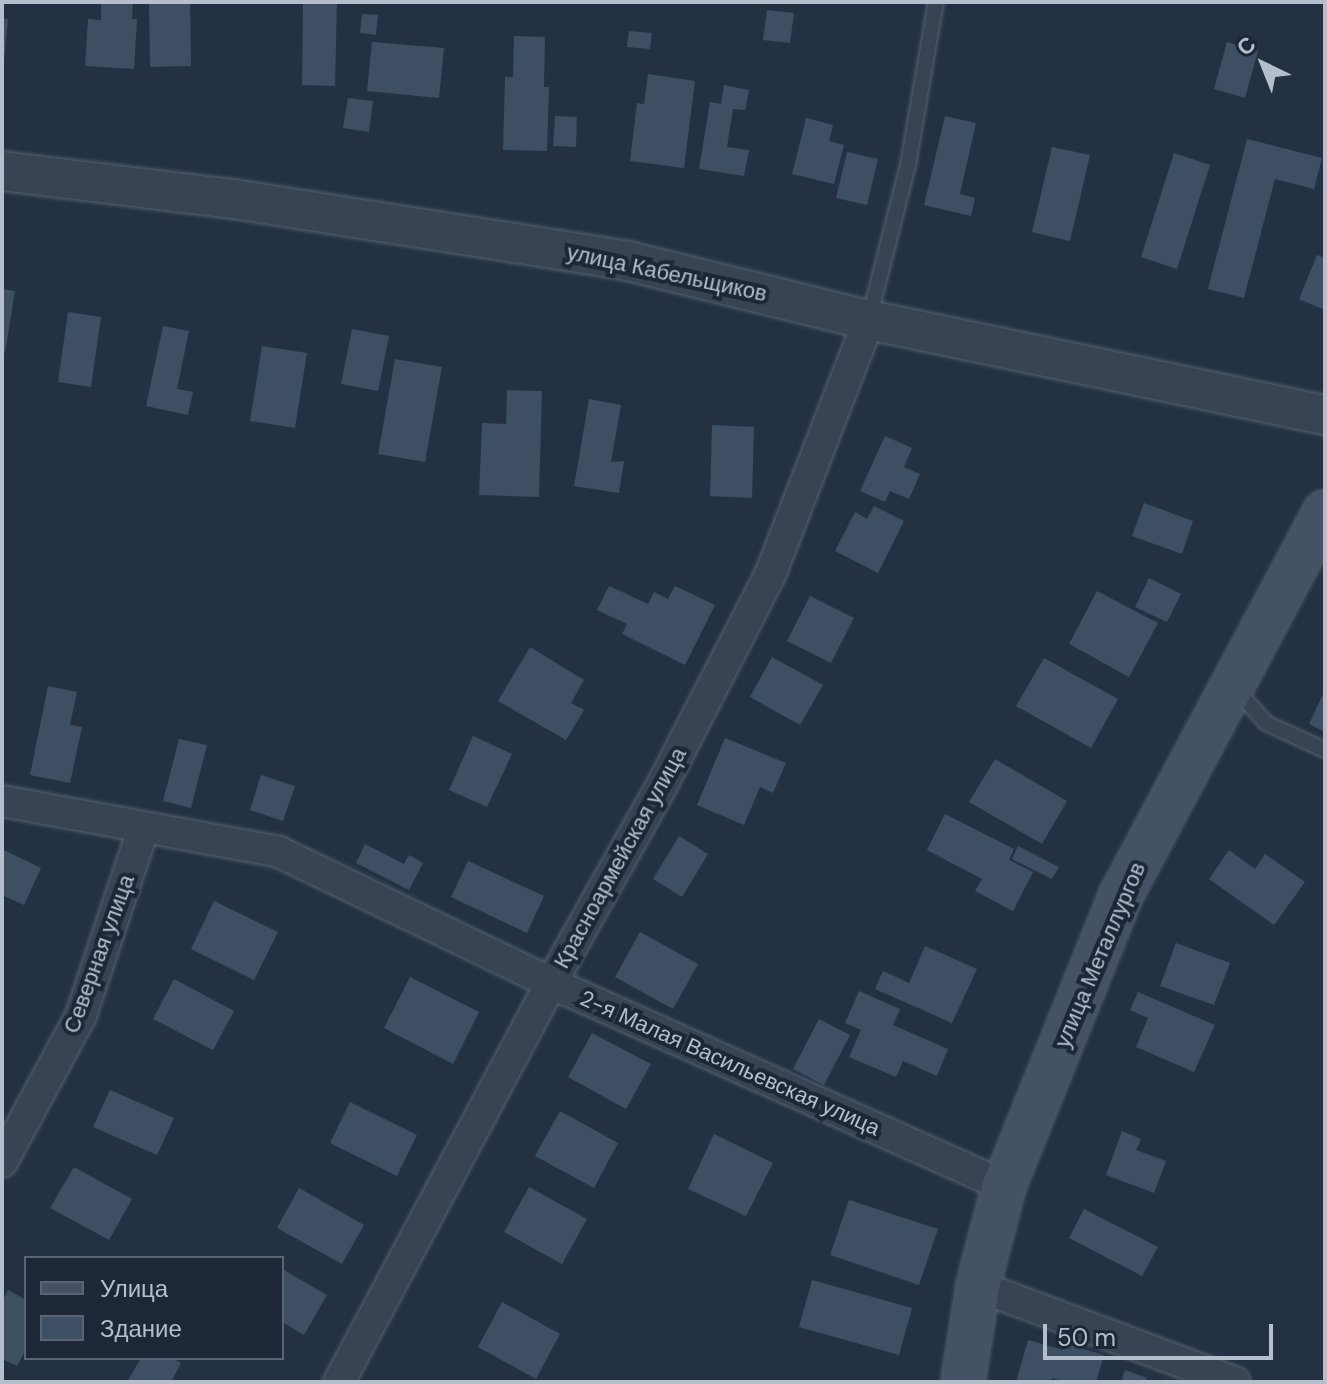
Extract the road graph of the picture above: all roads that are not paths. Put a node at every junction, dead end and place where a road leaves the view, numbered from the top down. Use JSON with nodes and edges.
{"nodes":[{"id":1,"x":936,"y":2,"type":"edge"},
{"id":2,"x":2,"y":171,"type":"edge"},
{"id":3,"x":869,"y":320,"type":"junction"},
{"id":4,"x":1325,"y":415,"type":"edge"},
{"id":5,"x":1325,"y":512,"type":"edge"},
{"id":6,"x":1233,"y":686,"type":"junction"},
{"id":7,"x":1325,"y":750,"type":"edge"},
{"id":8,"x":2,"y":801,"type":"edge"},
{"id":9,"x":144,"y":827,"type":"junction"},
{"id":10,"x":551,"y":983,"type":"junction"},
{"id":11,"x":2,"y":1162,"type":"edge"},
{"id":12,"x":1004,"y":1186,"type":"junction"},
{"id":13,"x":978,"y":1286,"type":"junction"},
{"id":14,"x":339,"y":1382,"type":"edge"},
{"id":15,"x":963,"y":1382,"type":"edge"},
{"id":16,"x":1235,"y":1382,"type":"edge"}],
"edges":[{"from":1,"to":3,"type":"lane"},
{"from":2,"to":3,"type":"street","name":"улица Кабельщиков"},
{"from":3,"to":4,"type":"street","name":"улица Кабельщиков"},
{"from":3,"to":10,"type":"street","name":"Красноармейская улица"},
{"from":5,"to":6,"type":"main road","name":"улица Металлургов"},
{"from":6,"to":7,"type":"lane"},
{"from":6,"to":12,"type":"main road","name":"улица Металлургов"},
{"from":8,"to":9,"type":"street","name":"2-я Малая Васильевская улица"},
{"from":9,"to":10,"type":"street","name":"2-я Малая Васильевская улица"},
{"from":9,"to":11,"type":"street","name":"Северная улица"},
{"from":10,"to":12,"type":"street","name":"2-я Малая Васильевская улица"},
{"from":10,"to":14,"type":"street","name":"Красноармейская улица"},
{"from":12,"to":13,"type":"main road","name":"улица Металлургов"},
{"from":13,"to":15,"type":"main road","name":"улица Металлургов"},
{"from":13,"to":16,"type":"street"}]}
